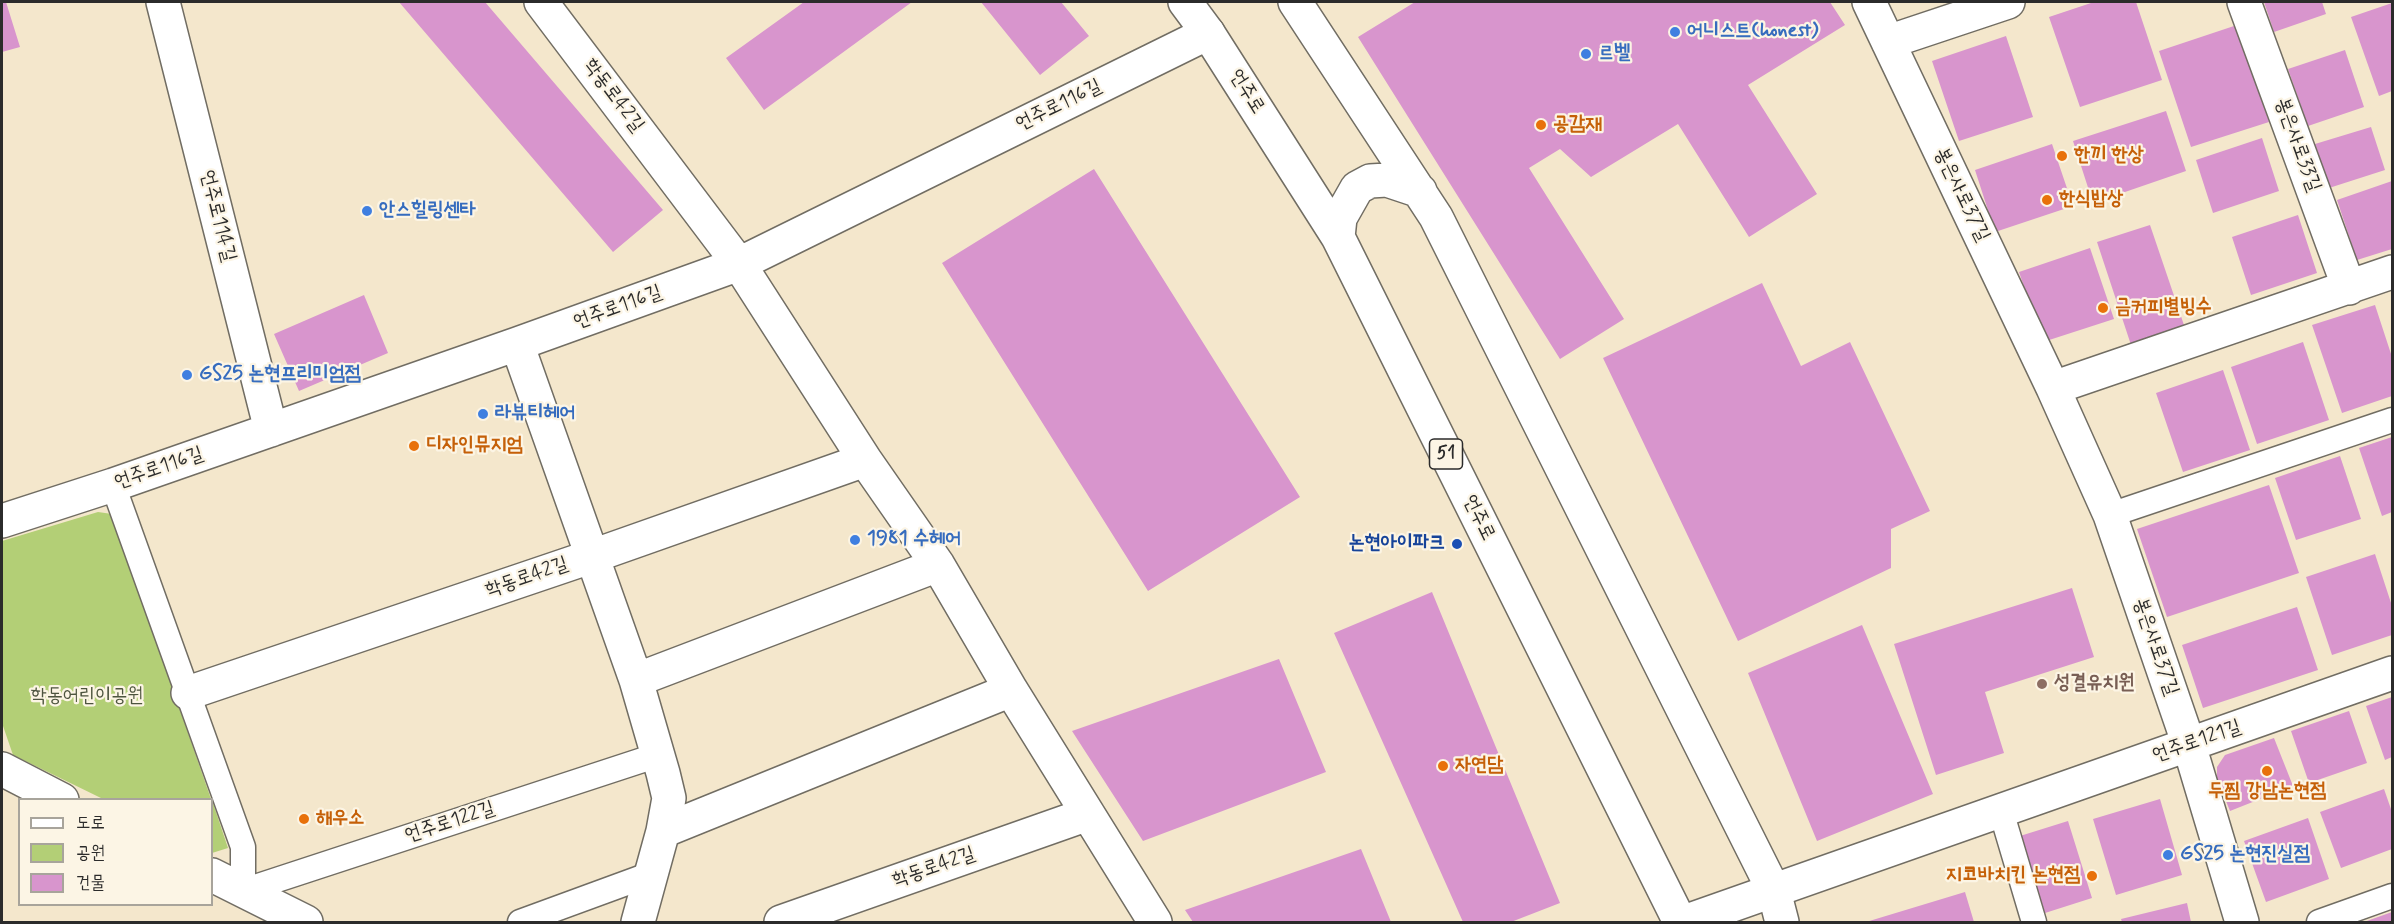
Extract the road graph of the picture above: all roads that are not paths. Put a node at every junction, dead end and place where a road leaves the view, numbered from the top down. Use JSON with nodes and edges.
{"nodes":[{"id":1,"x":163,"y":2,"type":"edge"},
{"id":2,"x":541,"y":2,"type":"edge"},
{"id":3,"x":1185,"y":2,"type":"edge"},
{"id":4,"x":1295,"y":2,"type":"edge"},
{"id":5,"x":1869,"y":2,"type":"edge"},
{"id":6,"x":2008,"y":2,"type":"edge"},
{"id":7,"x":2244,"y":2,"type":"edge"},
{"id":8,"x":1208,"y":33,"type":"junction"},
{"id":9,"x":1888,"y":42,"type":"junction"},
{"id":10,"x":1420,"y":191,"type":"junction"},
{"id":11,"x":1338,"y":237,"type":"junction"},
{"id":12,"x":739,"y":264,"type":"junction"},
{"id":13,"x":2392,"y":272,"type":"edge"},
{"id":14,"x":2349,"y":288,"type":"junction"},
{"id":15,"x":517,"y":344,"type":"junction"},
{"id":16,"x":2053,"y":388,"type":"junction"},
{"id":17,"x":2392,"y":420,"type":"edge"},
{"id":18,"x":271,"y":430,"type":"junction"},
{"id":19,"x":865,"y":460,"type":"junction"},
{"id":20,"x":113,"y":485,"type":"junction"},
{"id":21,"x":2110,"y":515,"type":"junction"},
{"id":22,"x":2,"y":521,"type":"edge"},
{"id":23,"x":590,"y":557,"type":"junction"},
{"id":24,"x":938,"y":565,"type":"junction"},
{"id":25,"x":2392,"y":673,"type":"edge"},
{"id":26,"x":636,"y":680,"type":"junction"},
{"id":27,"x":1011,"y":690,"type":"junction"},
{"id":28,"x":188,"y":693,"type":"junction"},
{"id":29,"x":2189,"y":745,"type":"junction"},
{"id":30,"x":658,"y":755,"type":"junction"},
{"id":31,"x":2,"y":769,"type":"edge"},
{"id":32,"x":58,"y":798,"type":"edge"},
{"id":33,"x":2001,"y":811,"type":"junction"},
{"id":34,"x":1088,"y":814,"type":"junction"},
{"id":35,"x":663,"y":831,"type":"junction"},
{"id":36,"x":651,"y":874,"type":"junction"},
{"id":37,"x":213,"y":876,"type":"edge"},
{"id":38,"x":243,"y":891,"type":"junction"},
{"id":39,"x":1774,"y":891,"type":"junction"},
{"id":40,"x":2392,"y":896,"type":"edge"},
{"id":41,"x":305,"y":922,"type":"edge"},
{"id":42,"x":520,"y":922,"type":"edge"},
{"id":43,"x":638,"y":922,"type":"edge"},
{"id":44,"x":781,"y":922,"type":"edge"},
{"id":45,"x":1155,"y":922,"type":"edge"},
{"id":46,"x":1682,"y":922,"type":"edge"},
{"id":47,"x":1782,"y":922,"type":"edge"},
{"id":48,"x":2034,"y":922,"type":"edge"},
{"id":49,"x":2242,"y":922,"type":"edge"},
{"id":50,"x":2319,"y":922,"type":"edge"}],
"edges":[{"from":1,"to":18,"type":"street","name":"언주로114길"},
{"from":2,"to":12,"type":"street","name":"학동로42길"},
{"from":3,"to":8,"type":"street","name":"언주로","number":"51"},
{"from":4,"to":10,"type":"street"},
{"from":5,"to":9,"type":"street","name":"봉은사로37길"},
{"from":6,"to":9,"type":"street"},
{"from":7,"to":14,"type":"street","name":"봉은사로33길"},
{"from":8,"to":11,"type":"street","name":"언주로","number":"51"},
{"from":8,"to":12,"type":"street","name":"언주로116길"},
{"from":9,"to":16,"type":"street","name":"봉은사로37길"},
{"from":10,"to":11,"type":"street"},
{"from":10,"to":39,"type":"street"},
{"from":11,"to":46,"type":"street","name":"언주로","number":"51"},
{"from":12,"to":15,"type":"street","name":"언주로116길"},
{"from":12,"to":19,"type":"street","name":"학동로42길"},
{"from":13,"to":14,"type":"street"},
{"from":14,"to":16,"type":"street"},
{"from":15,"to":18,"type":"street","name":"언주로116길"},
{"from":15,"to":23,"type":"street"},
{"from":16,"to":21,"type":"street","name":"봉은사로37길"},
{"from":17,"to":21,"type":"lane"},
{"from":18,"to":20,"type":"street","name":"언주로116길"},
{"from":19,"to":23,"type":"street","name":"학동로42길"},
{"from":19,"to":24,"type":"street","name":"학동로42길"},
{"from":20,"to":22,"type":"street","name":"언주로116길"},
{"from":20,"to":28,"type":"lane"},
{"from":21,"to":29,"type":"street","name":"봉은사로37길"},
{"from":23,"to":26,"type":"street"},
{"from":23,"to":28,"type":"street","name":"학동로42길"},
{"from":24,"to":26,"type":"street"},
{"from":24,"to":27,"type":"street","name":"학동로42길"},
{"from":25,"to":29,"type":"street","name":"언주로121길"},
{"from":26,"to":30,"type":"street"},
{"from":27,"to":34,"type":"street","name":"학동로42길"},
{"from":27,"to":35,"type":"street"},
{"from":28,"to":38,"type":"lane"},
{"from":29,"to":33,"type":"street","name":"언주로121길"},
{"from":29,"to":49,"type":"street","name":"봉은사로37길"},
{"from":30,"to":35,"type":"street"},
{"from":30,"to":38,"type":"lane","name":"언주로122길"},
{"from":31,"to":32,"type":"street"},
{"from":33,"to":39,"type":"street","name":"언주로121길"},
{"from":33,"to":48,"type":"lane"},
{"from":34,"to":44,"type":"street","name":"학동로42길"},
{"from":34,"to":45,"type":"street","name":"학동로42길"},
{"from":35,"to":36,"type":"street"},
{"from":36,"to":42,"type":"lane"},
{"from":36,"to":43,"type":"street"},
{"from":37,"to":38,"type":"street"},
{"from":38,"to":41,"type":"street"},
{"from":39,"to":46,"type":"street"},
{"from":39,"to":47,"type":"street"},
{"from":40,"to":50,"type":"lane"}]}
